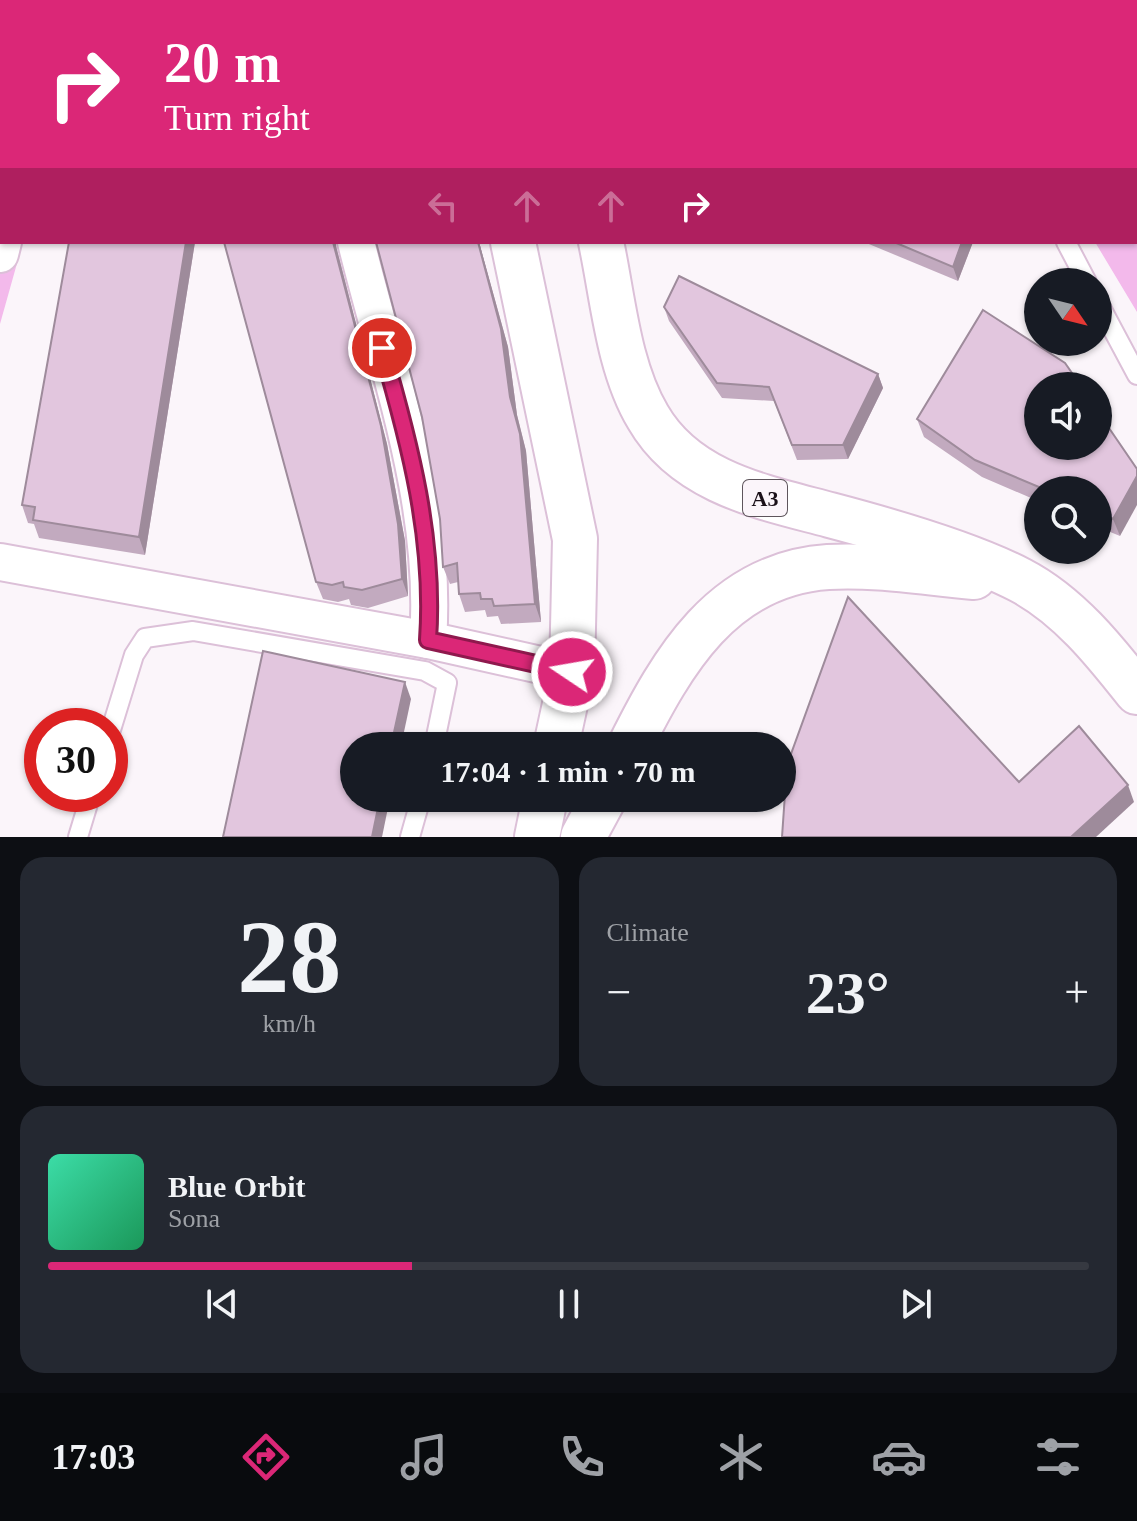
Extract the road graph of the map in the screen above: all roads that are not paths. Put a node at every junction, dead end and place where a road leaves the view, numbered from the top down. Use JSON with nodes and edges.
{"nodes":[{"id":1,"x":357,"y":244,"type":"edge"},
{"id":2,"x":513,"y":244,"type":"edge"},
{"id":3,"x":601,"y":244,"type":"edge"},
{"id":4,"x":1067,"y":244,"type":"edge"},
{"id":5,"x":1080,"y":268,"type":"edge"},
{"id":6,"x":1112,"y":328,"type":"edge"},
{"id":7,"x":1137,"y":375,"type":"edge"},
{"id":8,"x":0,"y":562,"type":"edge"},
{"id":9,"x":1020,"y":580,"type":"junction"},
{"id":10,"x":428,"y":640,"type":"junction"},
{"id":11,"x":572,"y":672,"type":"junction"},
{"id":12,"x":1137,"y":692,"type":"edge"},
{"id":13,"x":118,"y":708,"type":"edge"},
{"id":14,"x":437,"y":732,"type":"edge"},
{"id":15,"x":559,"y":732,"type":"edge"},
{"id":16,"x":637,"y":732,"type":"edge"},
{"id":17,"x":86,"y":812,"type":"edge"},
{"id":18,"x":417,"y":812,"type":"edge"},
{"id":19,"x":542,"y":812,"type":"edge"},
{"id":20,"x":596,"y":812,"type":"edge"},
{"id":21,"x":78,"y":837,"type":"edge"},
{"id":22,"x":410,"y":837,"type":"edge"},
{"id":23,"x":537,"y":837,"type":"edge"},
{"id":24,"x":583,"y":837,"type":"edge"}],
"edges":[{"from":1,"to":10,"type":"street"},
{"from":2,"to":11,"type":"highway"},
{"from":3,"to":9,"type":"highway","number":"A3"},
{"from":4,"to":5,"type":"lane"},
{"from":6,"to":7,"type":"lane"},
{"from":8,"to":10,"type":"street"},
{"from":9,"to":12,"type":"highway","number":"A3"},
{"from":9,"to":16,"type":"highway"},
{"from":10,"to":11,"type":"street"},
{"from":11,"to":15,"type":"highway"},
{"from":13,"to":14,"type":"lane"},
{"from":17,"to":21,"type":"lane"},
{"from":18,"to":22,"type":"lane"},
{"from":19,"to":23,"type":"highway"},
{"from":20,"to":24,"type":"highway"}]}
